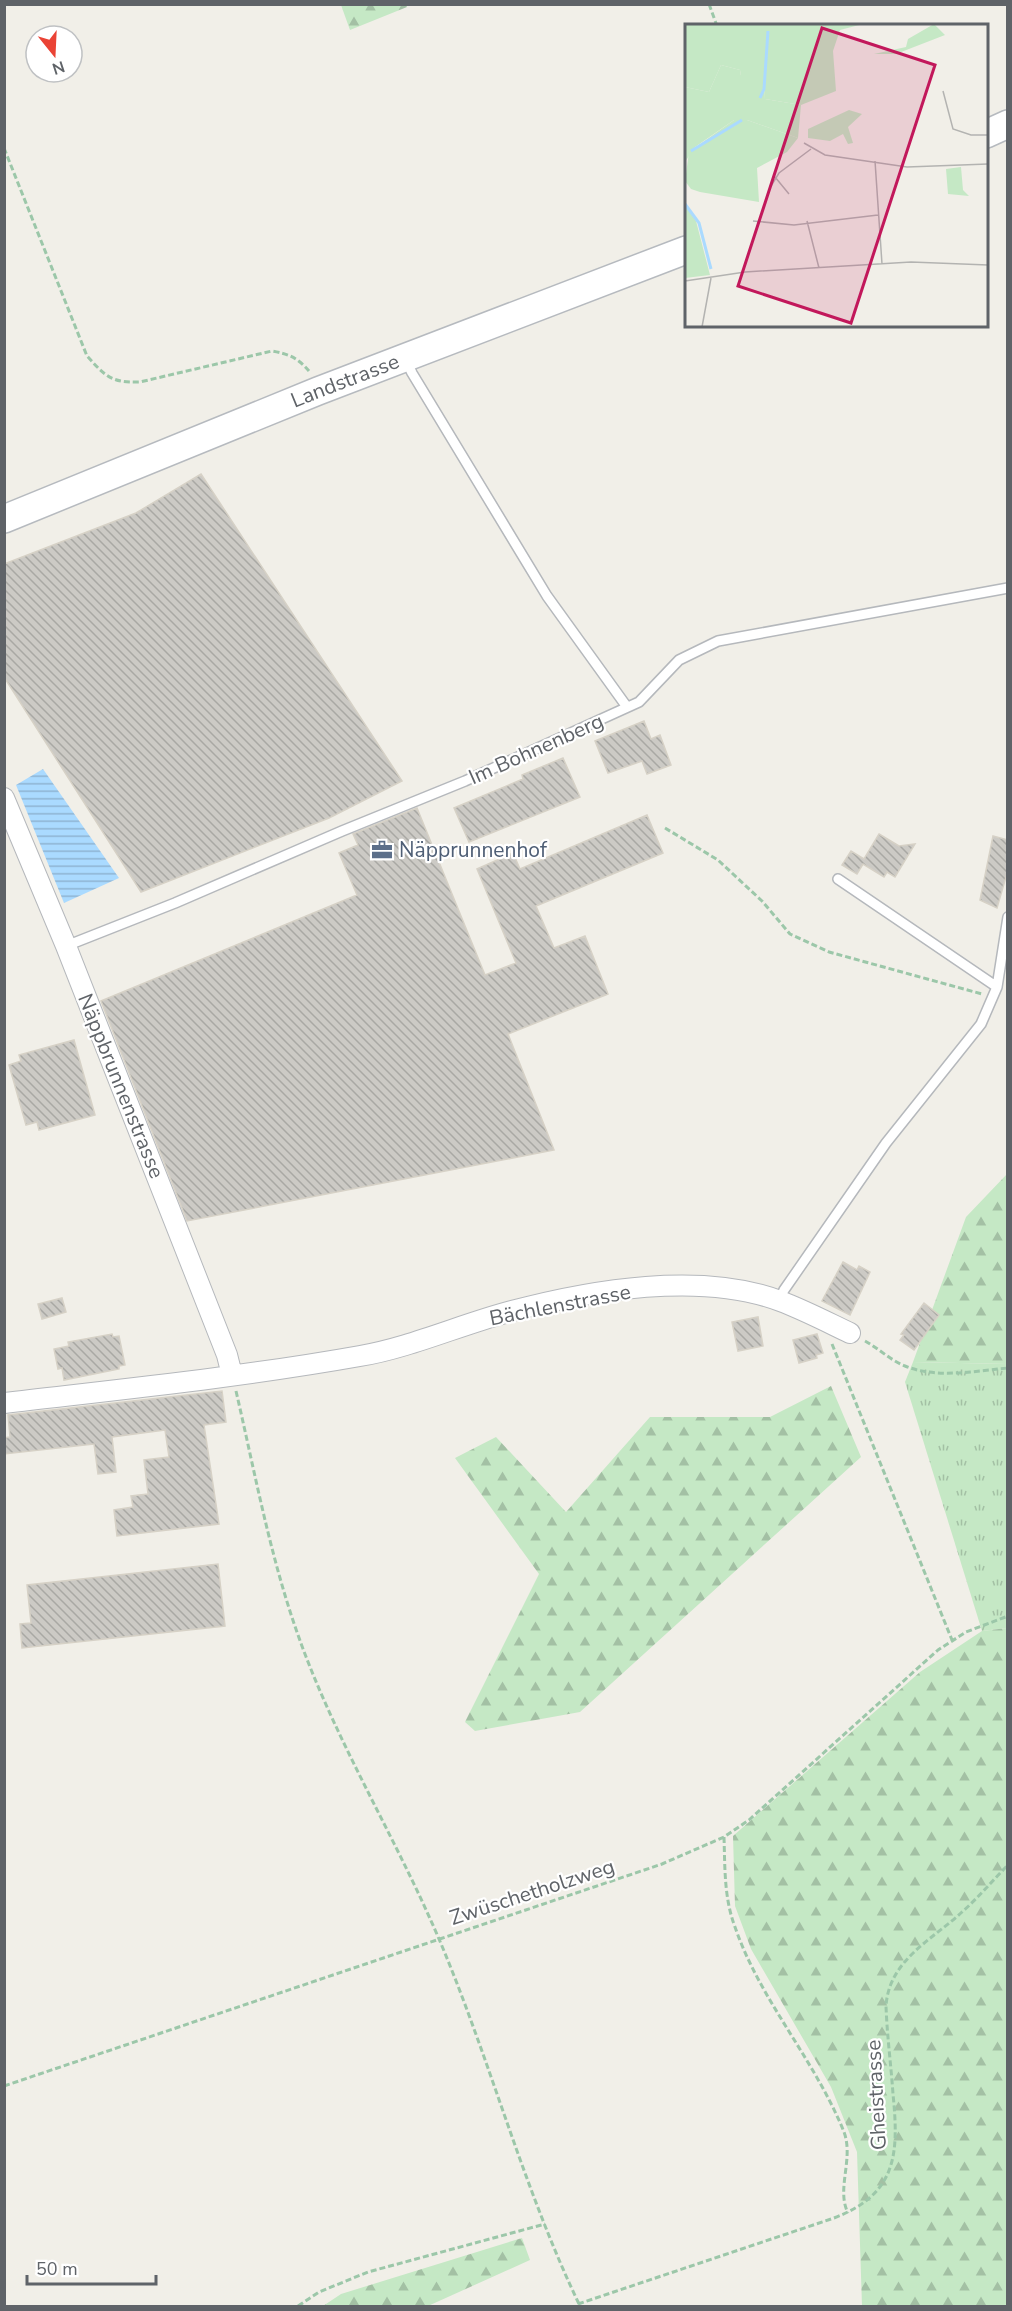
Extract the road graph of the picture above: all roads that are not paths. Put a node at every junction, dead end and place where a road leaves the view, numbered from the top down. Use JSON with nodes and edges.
{"nodes":[{"id":1,"x":1008,"y":124,"type":"edge"},
{"id":2,"x":988,"y":134,"type":"edge"},
{"id":3,"x":685,"y":251,"type":"edge"},
{"id":4,"x":405,"y":358,"type":"junction"},
{"id":5,"x":4,"y":519,"type":"edge"},
{"id":6,"x":1008,"y":588,"type":"edge"},
{"id":7,"x":627,"y":707,"type":"junction"},
{"id":8,"x":4,"y":798,"type":"edge"},
{"id":9,"x":838,"y":879,"type":"dead end"},
{"id":10,"x":1008,"y":917,"type":"edge"},
{"id":11,"x":66,"y":945,"type":"junction"},
{"id":12,"x":997,"y":987,"type":"junction"},
{"id":13,"x":779,"y":1300,"type":"junction"},
{"id":14,"x":842,"y":1329,"type":"road end"},
{"id":15,"x":232,"y":1375,"type":"junction"},
{"id":16,"x":4,"y":1402,"type":"edge"}],
"edges":[{"from":1,"to":2,"type":"main road"},
{"from":3,"to":4,"type":"main road","name":"Landstrasse"},
{"from":4,"to":5,"type":"main road","name":"Landstrasse"},
{"from":4,"to":7,"type":"lane"},
{"from":6,"to":7,"type":"lane","name":"Im Bohnenberg"},
{"from":7,"to":11,"type":"lane","name":"Im Bohnenberg"},
{"from":8,"to":11,"type":"street","name":"Näppbrunnenstrasse"},
{"from":9,"to":12,"type":"lane"},
{"from":10,"to":12,"type":"lane"},
{"from":11,"to":15,"type":"street","name":"Näppbrunnenstrasse"},
{"from":12,"to":13,"type":"lane"},
{"from":13,"to":14,"type":"street","name":"Bächlenstrasse"},
{"from":13,"to":15,"type":"street","name":"Bächlenstrasse"},
{"from":15,"to":16,"type":"street","name":"Bächlenstrasse"}]}
